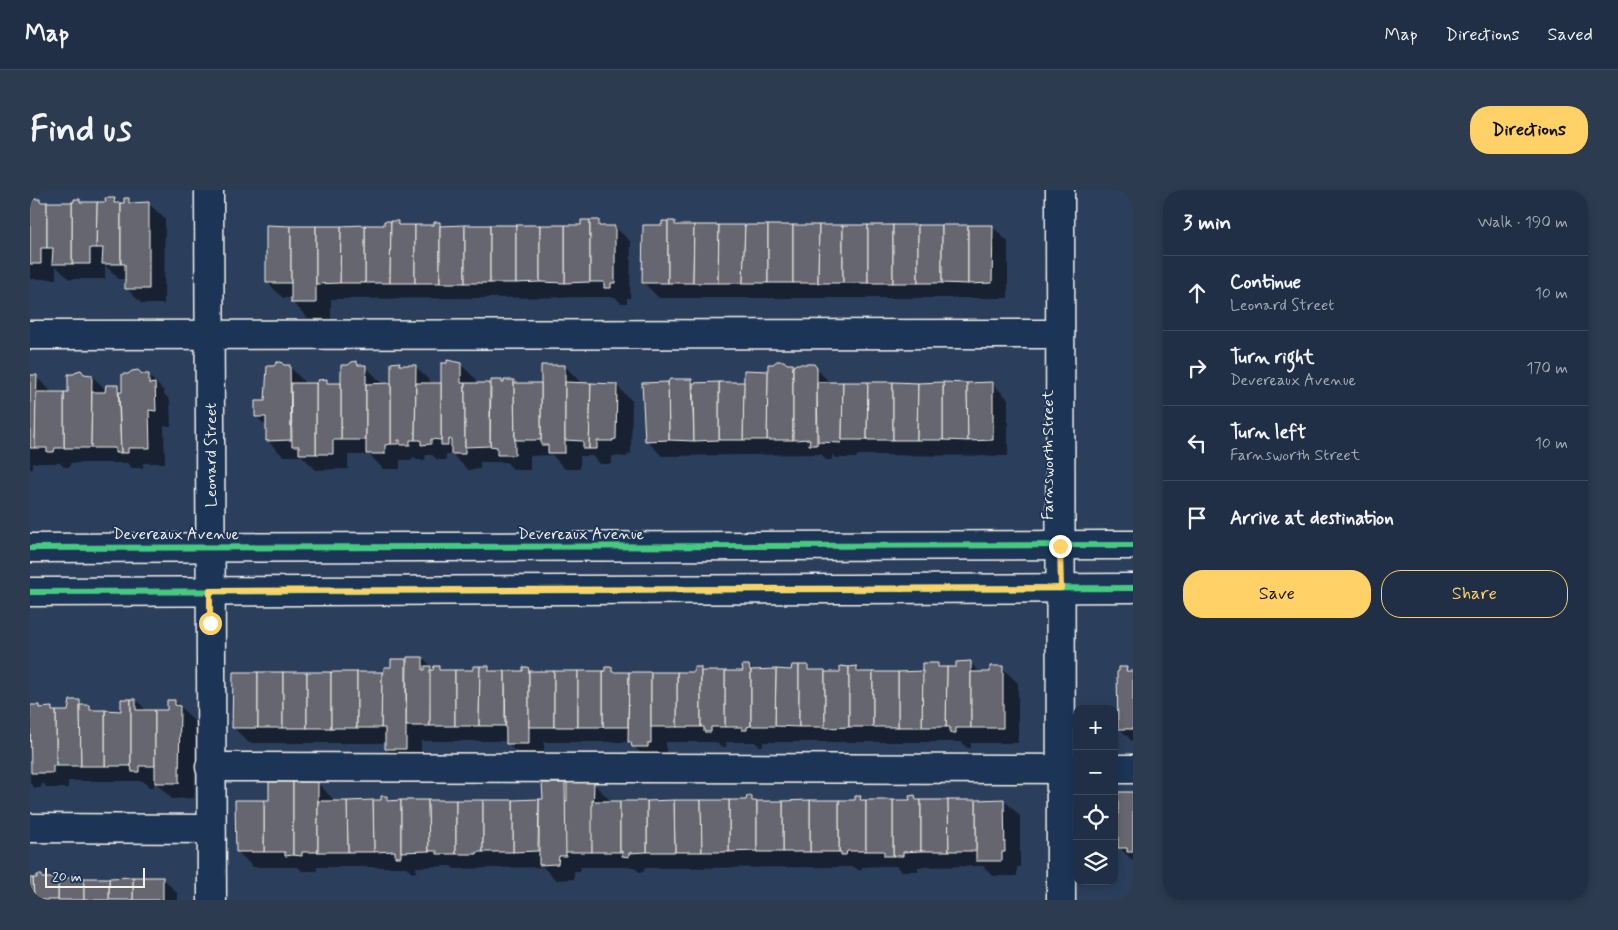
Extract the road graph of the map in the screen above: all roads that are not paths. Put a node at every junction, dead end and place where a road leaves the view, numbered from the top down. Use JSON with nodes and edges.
{"nodes":[{"id":1,"x":209,"y":190,"type":"edge"},
{"id":2,"x":1060,"y":190,"type":"edge"},
{"id":3,"x":1060,"y":334,"type":"junction"},
{"id":4,"x":30,"y":335,"type":"edge"},
{"id":5,"x":209,"y":336,"type":"junction"},
{"id":6,"x":1133,"y":544,"type":"edge"},
{"id":7,"x":1060,"y":546,"type":"junction"},
{"id":8,"x":210,"y":547,"type":"junction"},
{"id":9,"x":30,"y":548,"type":"edge"},
{"id":10,"x":1061,"y":588,"type":"junction"},
{"id":11,"x":1133,"y":588,"type":"edge"},
{"id":12,"x":210,"y":591,"type":"junction"},
{"id":13,"x":30,"y":592,"type":"edge"},
{"id":14,"x":210,"y":767,"type":"junction"},
{"id":15,"x":1069,"y":769,"type":"edge"},
{"id":16,"x":1118,"y":769,"type":"edge"},
{"id":17,"x":1133,"y":769,"type":"edge"},
{"id":18,"x":30,"y":828,"type":"edge"},
{"id":19,"x":211,"y":829,"type":"junction"},
{"id":20,"x":212,"y":900,"type":"edge"},
{"id":21,"x":1061,"y":900,"type":"edge"}],
"edges":[{"from":1,"to":5,"type":"street","name":"Leonard Street"},
{"from":2,"to":3,"type":"street","name":"Farnsworth Street"},
{"from":3,"to":5,"type":"street"},
{"from":3,"to":7,"type":"street","name":"Farnsworth Street"},
{"from":4,"to":5,"type":"street"},
{"from":5,"to":8,"type":"street","name":"Leonard Street"},
{"from":6,"to":7,"type":"street","name":"Devereaux Avenue"},
{"from":7,"to":8,"type":"street","name":"Devereaux Avenue"},
{"from":7,"to":10,"type":"street","name":"Farnsworth Street"},
{"from":8,"to":9,"type":"street","name":"Devereaux Avenue"},
{"from":8,"to":12,"type":"street","name":"Leonard Street"},
{"from":10,"to":11,"type":"street"},
{"from":10,"to":12,"type":"street"},
{"from":10,"to":15,"type":"street","name":"Farnsworth Street"},
{"from":12,"to":13,"type":"street"},
{"from":12,"to":14,"type":"street","name":"Leonard Street"},
{"from":14,"to":15,"type":"street"},
{"from":14,"to":19,"type":"street","name":"Leonard Street"},
{"from":15,"to":21,"type":"street","name":"Farnsworth Street"},
{"from":16,"to":17,"type":"street"},
{"from":18,"to":19,"type":"street"},
{"from":19,"to":20,"type":"street","name":"Leonard Street"}]}
